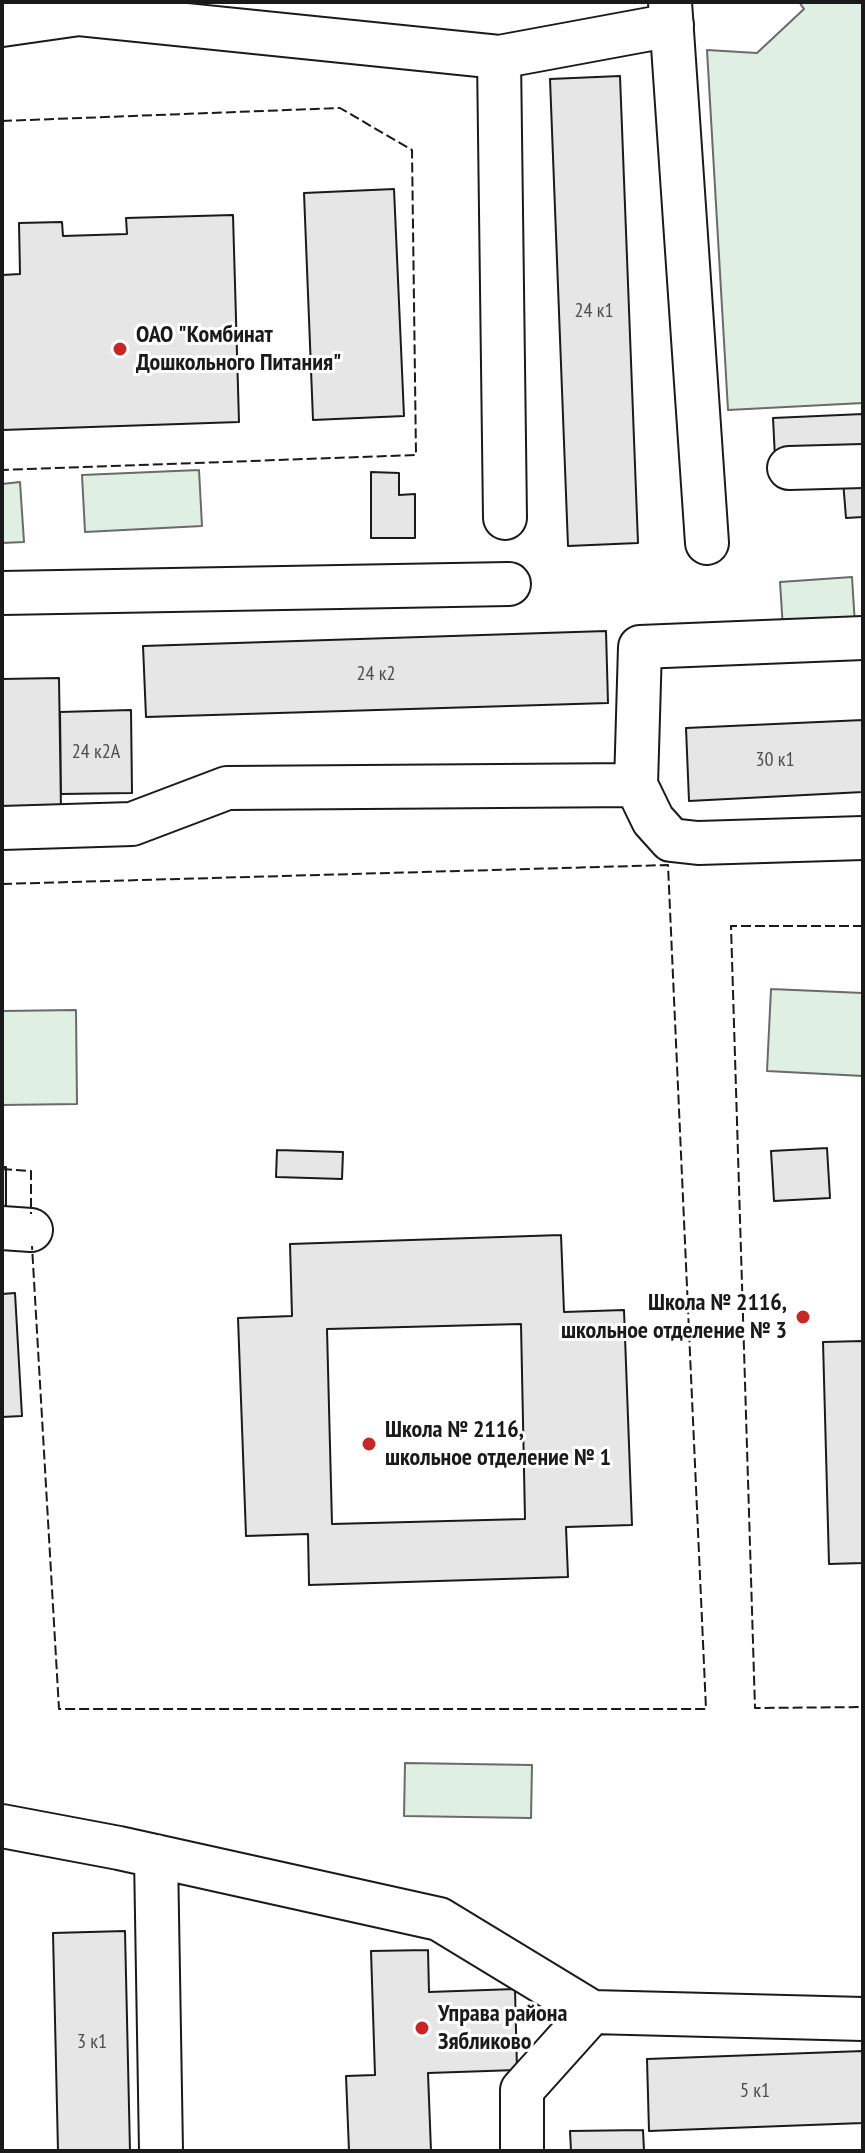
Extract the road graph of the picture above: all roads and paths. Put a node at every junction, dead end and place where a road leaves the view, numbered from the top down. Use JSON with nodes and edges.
{"nodes":[{"id":1,"x":671,"y":13,"type":"edge"},
{"id":2,"x":2,"y":25,"type":"edge"},
{"id":3,"x":499,"y":57,"type":"junction"},
{"id":4,"x":863,"y":466,"type":"edge"},
{"id":5,"x":789,"y":468,"type":"dead end"},
{"id":6,"x":505,"y":518,"type":"dead end"},
{"id":7,"x":707,"y":543,"type":"dead end"},
{"id":8,"x":509,"y":584,"type":"dead end"},
{"id":9,"x":2,"y":593,"type":"edge"},
{"id":10,"x":863,"y":638,"type":"edge"},
{"id":11,"x":636,"y":785,"type":"junction"},
{"id":12,"x":2,"y":828,"type":"edge"},
{"id":13,"x":863,"y":838,"type":"edge"},
{"id":14,"x":2,"y":1826,"type":"edge"},
{"id":15,"x":156,"y":1856,"type":"junction"},
{"id":16,"x":592,"y":2012,"type":"junction"},
{"id":17,"x":863,"y":2019,"type":"edge"},
{"id":18,"x":161,"y":2151,"type":"edge"},
{"id":19,"x":522,"y":2151,"type":"edge"}],
"edges":[{"from":1,"to":3,"type":"lane"},
{"from":1,"to":7,"type":"lane"},
{"from":2,"to":3,"type":"lane"},
{"from":3,"to":6,"type":"lane"},
{"from":4,"to":5,"type":"lane"},
{"from":8,"to":9,"type":"lane"},
{"from":10,"to":11,"type":"lane"},
{"from":11,"to":12,"type":"lane"},
{"from":11,"to":13,"type":"lane"},
{"from":14,"to":15,"type":"lane"},
{"from":15,"to":16,"type":"lane"},
{"from":15,"to":18,"type":"lane"},
{"from":16,"to":17,"type":"lane"},
{"from":16,"to":19,"type":"lane"}]}
